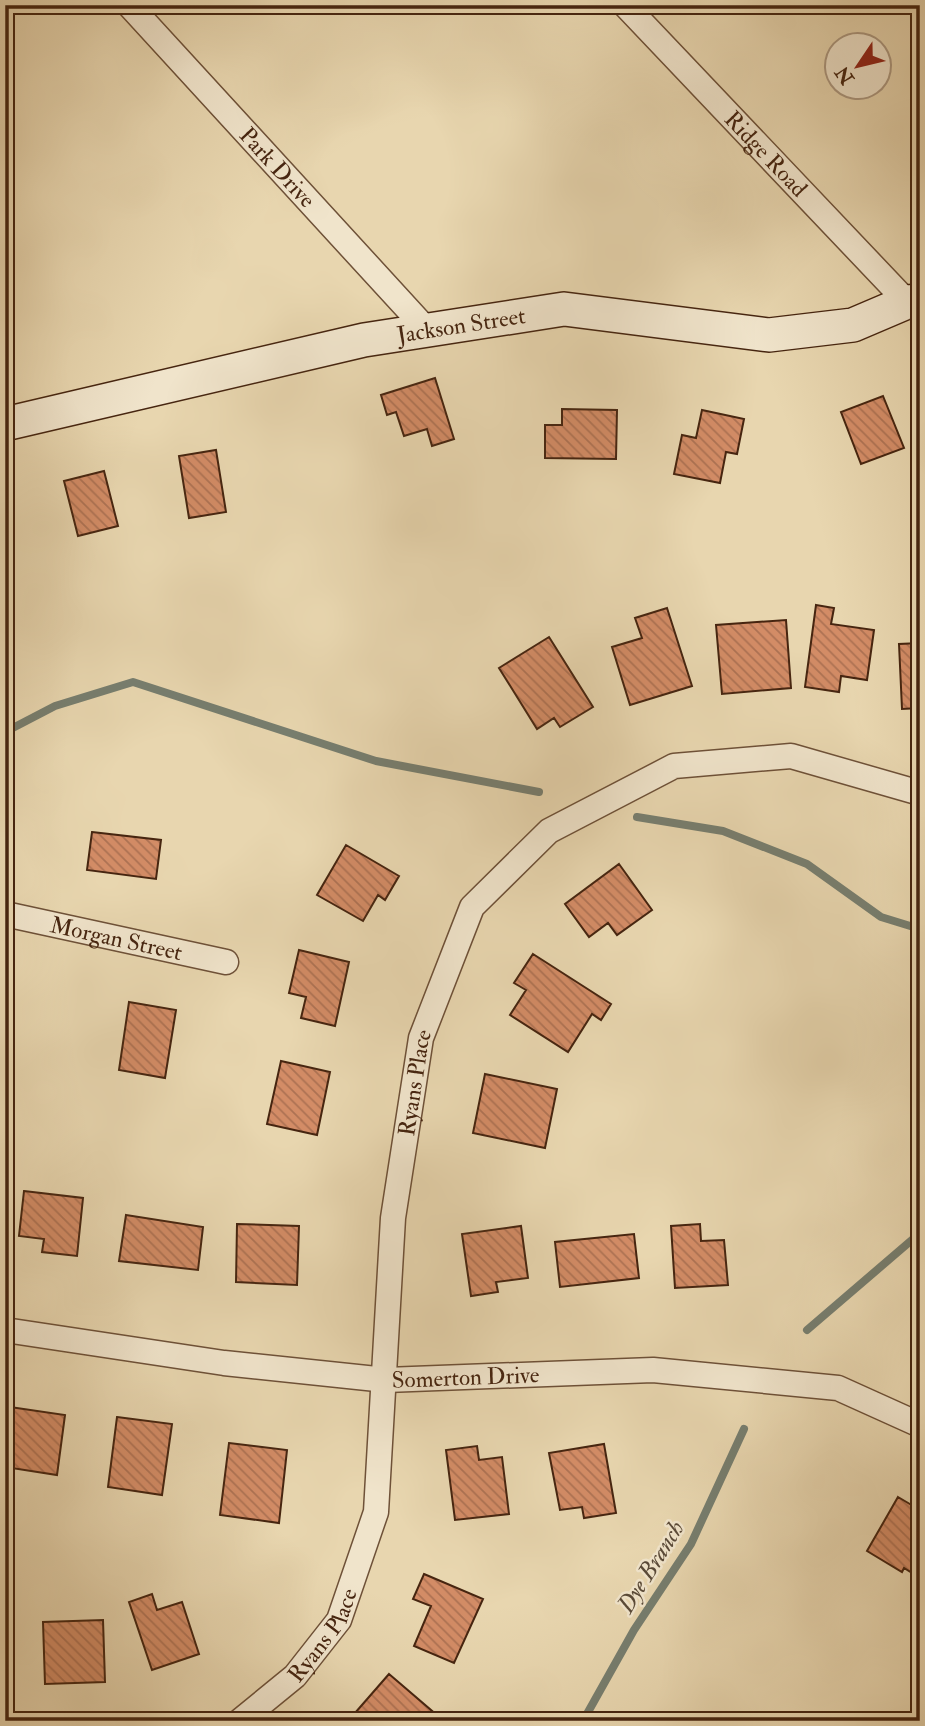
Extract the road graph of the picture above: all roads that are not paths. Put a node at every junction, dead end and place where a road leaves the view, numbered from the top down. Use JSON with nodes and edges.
{"nodes":[{"id":1,"x":129,"y":5,"type":"edge"},
{"id":2,"x":625,"y":5,"type":"edge"},
{"id":3,"x":913,"y":302,"type":"edge"},
{"id":4,"x":427,"y":330,"type":"junction"},
{"id":5,"x":5,"y":424,"type":"edge"},
{"id":6,"x":920,"y":793,"type":"edge"},
{"id":7,"x":5,"y":914,"type":"edge"},
{"id":8,"x":226,"y":962,"type":"dead end"},
{"id":9,"x":5,"y":1330,"type":"edge"},
{"id":10,"x":386,"y":1380,"type":"junction"},
{"id":11,"x":920,"y":1424,"type":"edge"},
{"id":12,"x":240,"y":1721,"type":"edge"}],
"edges":[{"from":1,"to":4,"type":"street","name":"Park Drive"},
{"from":2,"to":3,"type":"street","name":"Ridge Road"},
{"from":3,"to":4,"type":"street","name":"Jackson Street"},
{"from":4,"to":5,"type":"street","name":"Jackson Street"},
{"from":6,"to":10,"type":"street","name":"Ryans Place"},
{"from":7,"to":8,"type":"street","name":"Morgan Street"},
{"from":9,"to":10,"type":"street","name":"Somerton Drive"},
{"from":10,"to":11,"type":"street","name":"Somerton Drive"},
{"from":10,"to":12,"type":"street","name":"Ryans Place"}]}
